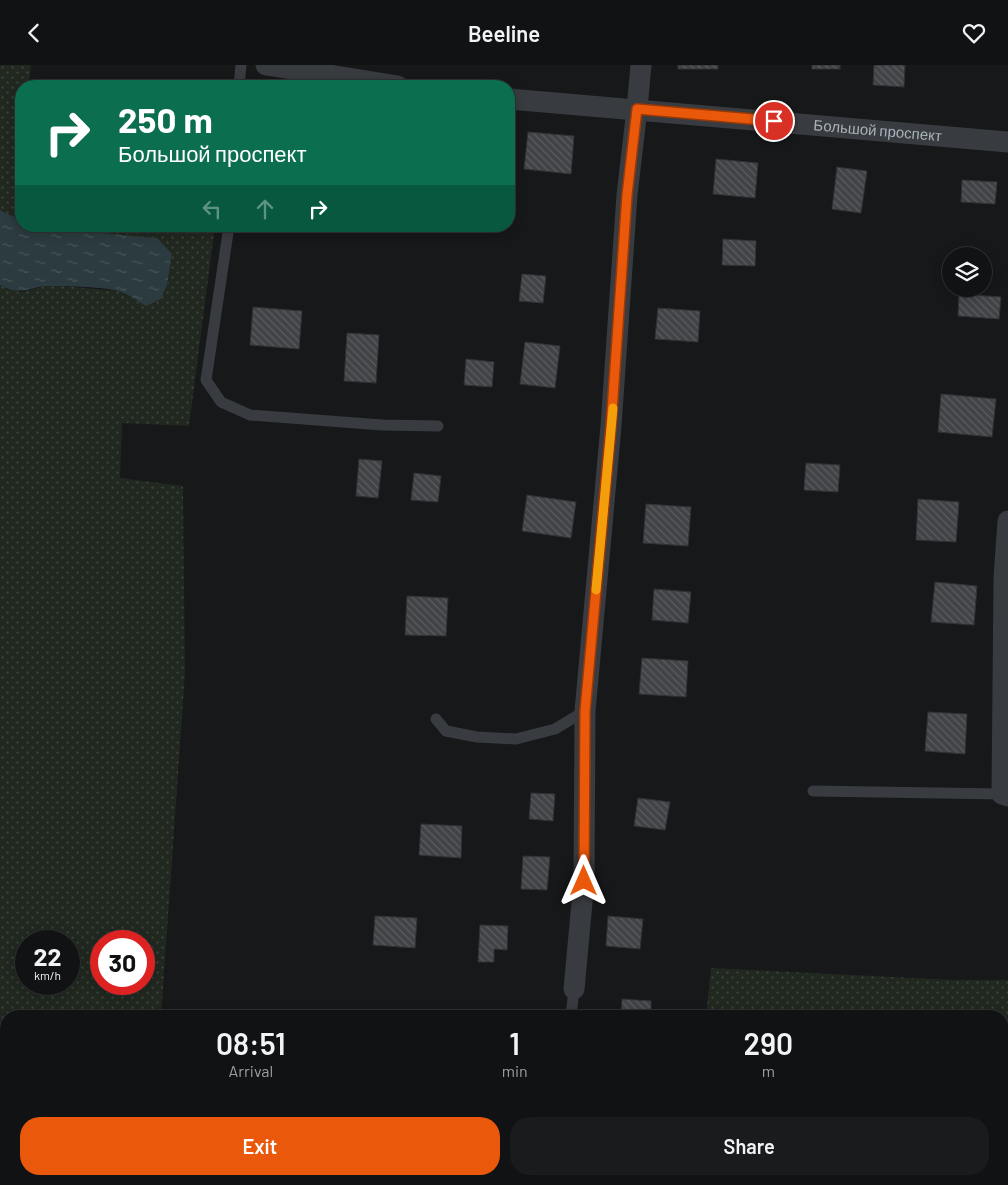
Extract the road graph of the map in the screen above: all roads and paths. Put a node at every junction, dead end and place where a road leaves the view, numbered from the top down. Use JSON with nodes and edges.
{"nodes":[{"id":1,"x":241,"y":65,"type":"edge"},
{"id":2,"x":266,"y":65,"type":"edge"},
{"id":3,"x":641,"y":65,"type":"edge"},
{"id":4,"x":240,"y":80,"type":"edge"},
{"id":5,"x":360,"y":80,"type":"edge"},
{"id":6,"x":515,"y":99,"type":"edge"},
{"id":7,"x":637,"y":109,"type":"junction"},
{"id":8,"x":1008,"y":142,"type":"edge"},
{"id":9,"x":228,"y":232,"type":"edge"},
{"id":10,"x":438,"y":426,"type":"dead end"},
{"id":11,"x":1008,"y":521,"type":"edge"},
{"id":12,"x":585,"y":711,"type":"junction"},
{"id":13,"x":436,"y":719,"type":"dead end"},
{"id":14,"x":813,"y":791,"type":"dead end"},
{"id":15,"x":1005,"y":795,"type":"edge"},
{"id":16,"x":574,"y":989,"type":"joint"},
{"id":17,"x":572,"y":1010,"type":"edge"}],
"edges":[{"from":1,"to":4,"type":"lane"},
{"from":2,"to":5,"type":"street"},
{"from":3,"to":7,"type":"street"},
{"from":6,"to":7,"type":"street","name":"Большой проспект"},
{"from":7,"to":8,"type":"street","name":"Большой проспект"},
{"from":7,"to":12,"type":"street"},
{"from":9,"to":10,"type":"lane"},
{"from":11,"to":15,"type":"street"},
{"from":12,"to":13,"type":"lane"},
{"from":12,"to":16,"type":"street"},
{"from":14,"to":15,"type":"lane"},
{"from":16,"to":17,"type":"lane"}]}
